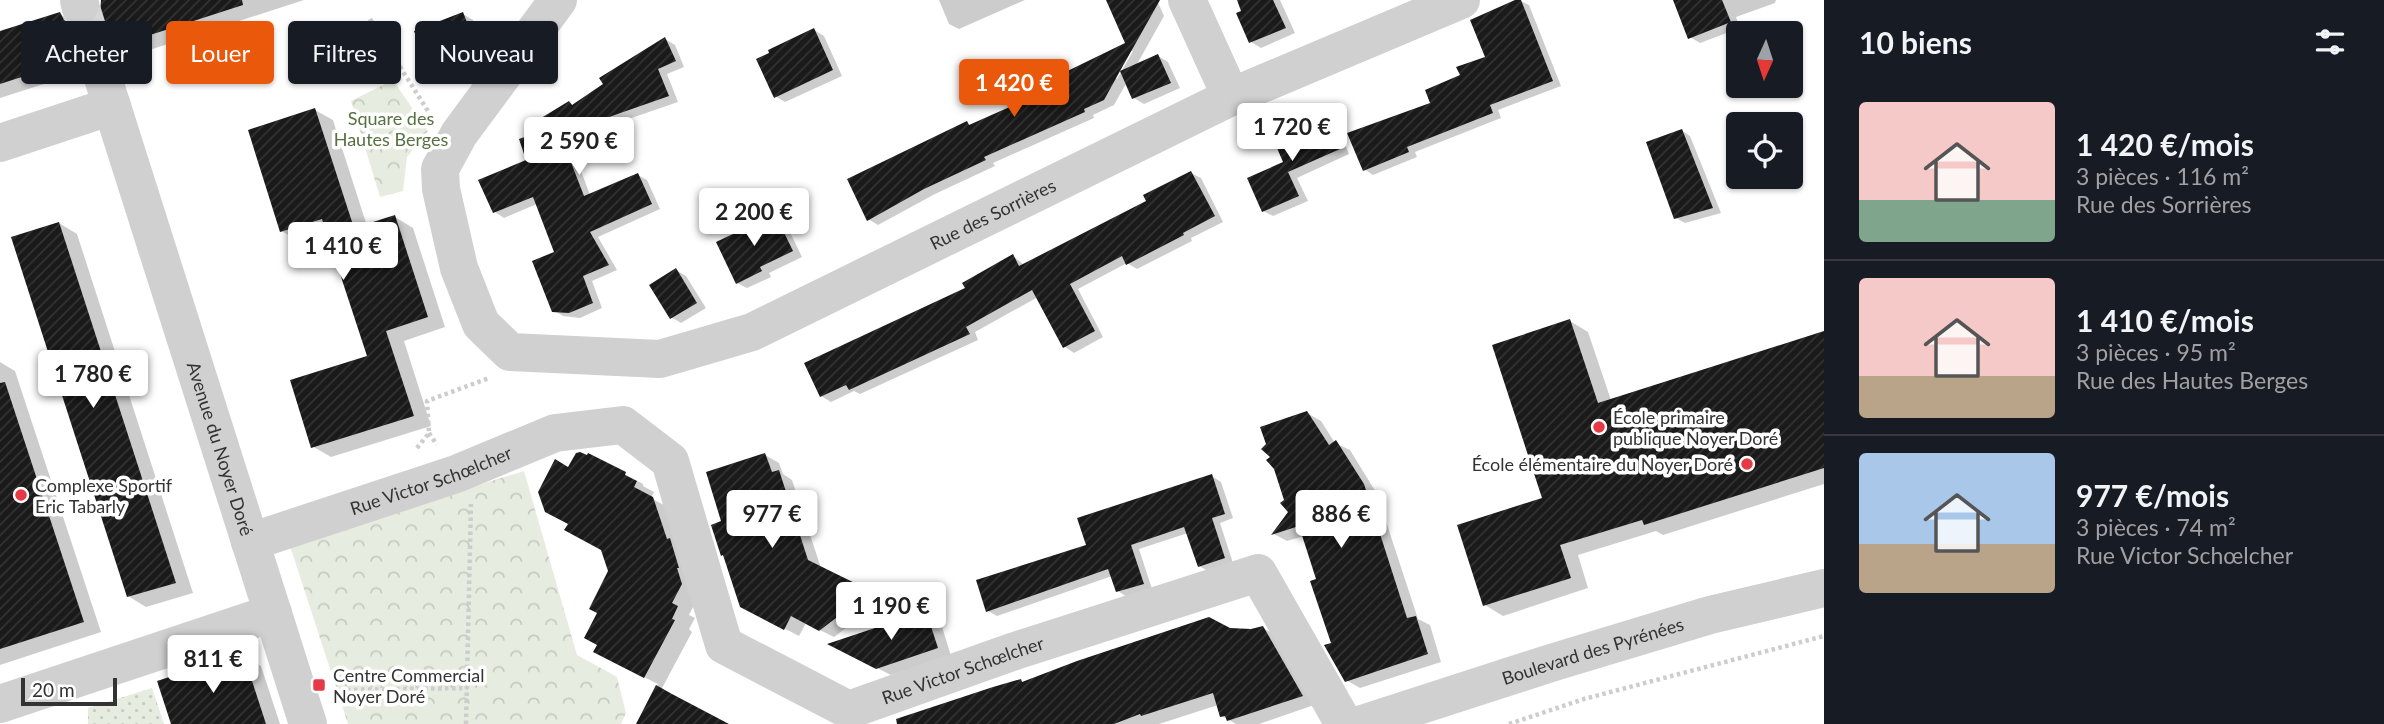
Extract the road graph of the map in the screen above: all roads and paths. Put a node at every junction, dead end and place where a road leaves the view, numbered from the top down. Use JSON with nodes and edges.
{"nodes":[{"id":1,"x":558,"y":0,"type":"edge"},
{"id":2,"x":1187,"y":0,"type":"edge"},
{"id":3,"x":1461,"y":0,"type":"edge"},
{"id":4,"x":370,"y":19,"type":"dead end"},
{"id":5,"x":105,"y":84,"type":"tunnel mouth"},
{"id":6,"x":1231,"y":97,"type":"junction"},
{"id":7,"x":112,"y":106,"type":"junction"},
{"id":8,"x":0,"y":143,"type":"edge"},
{"id":9,"x":450,"y":148,"type":"junction"},
{"id":10,"x":519,"y":353,"type":"junction"},
{"id":11,"x":429,"y":433,"type":"junction"},
{"id":12,"x":456,"y":474,"type":"junction"},
{"id":13,"x":420,"y":485,"type":"junction"},
{"id":14,"x":250,"y":542,"type":"junction"},
{"id":15,"x":1824,"y":588,"type":"edge"},
{"id":16,"x":272,"y":613,"type":"junction"},
{"id":17,"x":1824,"y":636,"type":"edge"},
{"id":18,"x":468,"y":688,"type":"junction"},
{"id":19,"x":0,"y":704,"type":"edge"},
{"id":20,"x":303,"y":710,"type":"edge"},
{"id":21,"x":466,"y":724,"type":"edge"},
{"id":22,"x":1344,"y":724,"type":"edge"},
{"id":23,"x":1362,"y":724,"type":"edge"},
{"id":24,"x":1509,"y":724,"type":"edge"}],
"edges":[{"from":1,"to":9,"type":"street"},
{"from":2,"to":6,"type":"street"},
{"from":3,"to":6,"type":"street","name":"Rue des Sorrières"},
{"from":4,"to":9,"type":"path"},
{"from":5,"to":7,"type":"street","name":"Avenue du Noyer Doré"},
{"from":6,"to":10,"type":"street","name":"Rue des Sorrières"},
{"from":7,"to":8,"type":"street"},
{"from":7,"to":14,"type":"street","name":"Avenue du Noyer Doré"},
{"from":9,"to":10,"type":"street"},
{"from":10,"to":11,"type":"path"},
{"from":11,"to":12,"type":"path"},
{"from":11,"to":13,"type":"path"},
{"from":12,"to":13,"type":"street","name":"Rue Victor Schœlcher"},
{"from":12,"to":18,"type":"path"},
{"from":12,"to":22,"type":"street","name":"Rue Victor Schœlcher"},
{"from":13,"to":14,"type":"street","name":"Rue Victor Schœlcher"},
{"from":14,"to":16,"type":"street","name":"Avenue du Noyer Doré"},
{"from":15,"to":23,"type":"street","name":"Boulevard des Pyrénées"},
{"from":16,"to":19,"type":"street"},
{"from":16,"to":20,"type":"street","name":"Avenue du Noyer Doré"},
{"from":17,"to":24,"type":"path"},
{"from":18,"to":20,"type":"path"},
{"from":18,"to":21,"type":"path"}]}
